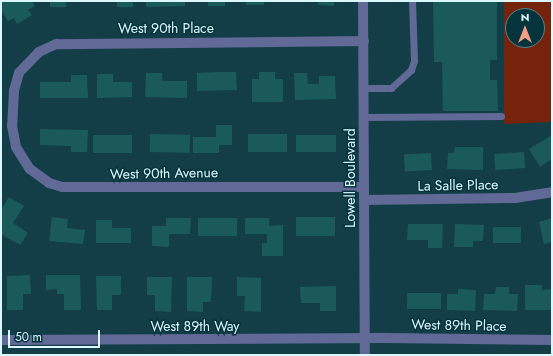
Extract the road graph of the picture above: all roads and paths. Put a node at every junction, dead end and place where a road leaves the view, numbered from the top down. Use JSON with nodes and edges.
{"nodes":[{"id":1,"x":363,"y":1,"type":"edge"},
{"id":2,"x":412,"y":1,"type":"edge"},
{"id":3,"x":364,"y":41,"type":"junction"},
{"id":4,"x":363,"y":88,"type":"junction"},
{"id":5,"x":13,"y":112,"type":"joint"},
{"id":6,"x":501,"y":116,"type":"dead end"},
{"id":7,"x":364,"y":117,"type":"junction"},
{"id":8,"x":364,"y":186,"type":"junction"},
{"id":9,"x":552,"y":192,"type":"edge"},
{"id":10,"x":364,"y":200,"type":"junction"},
{"id":11,"x":365,"y":338,"type":"junction"},
{"id":12,"x":1,"y":340,"type":"edge"},
{"id":13,"x":552,"y":340,"type":"edge"},
{"id":14,"x":365,"y":355,"type":"edge"}],
"edges":[{"from":1,"to":3,"type":"street","name":"Lowell Boulevard"},
{"from":2,"to":4,"type":"lane"},
{"from":3,"to":4,"type":"street","name":"Lowell Boulevard"},
{"from":3,"to":5,"type":"street","name":"West 90th Place"},
{"from":4,"to":7,"type":"street","name":"Lowell Boulevard"},
{"from":5,"to":8,"type":"street","name":"West 90th Avenue"},
{"from":6,"to":7,"type":"lane"},
{"from":7,"to":8,"type":"street","name":"Lowell Boulevard"},
{"from":8,"to":10,"type":"street","name":"Lowell Boulevard"},
{"from":9,"to":10,"type":"street","name":"La Salle Place"},
{"from":10,"to":11,"type":"street","name":"Lowell Boulevard"},
{"from":11,"to":12,"type":"street","name":"West 89th Way"},
{"from":11,"to":13,"type":"street","name":"West 89th Place"},
{"from":11,"to":14,"type":"street","name":"Lowell Boulevard"}]}
